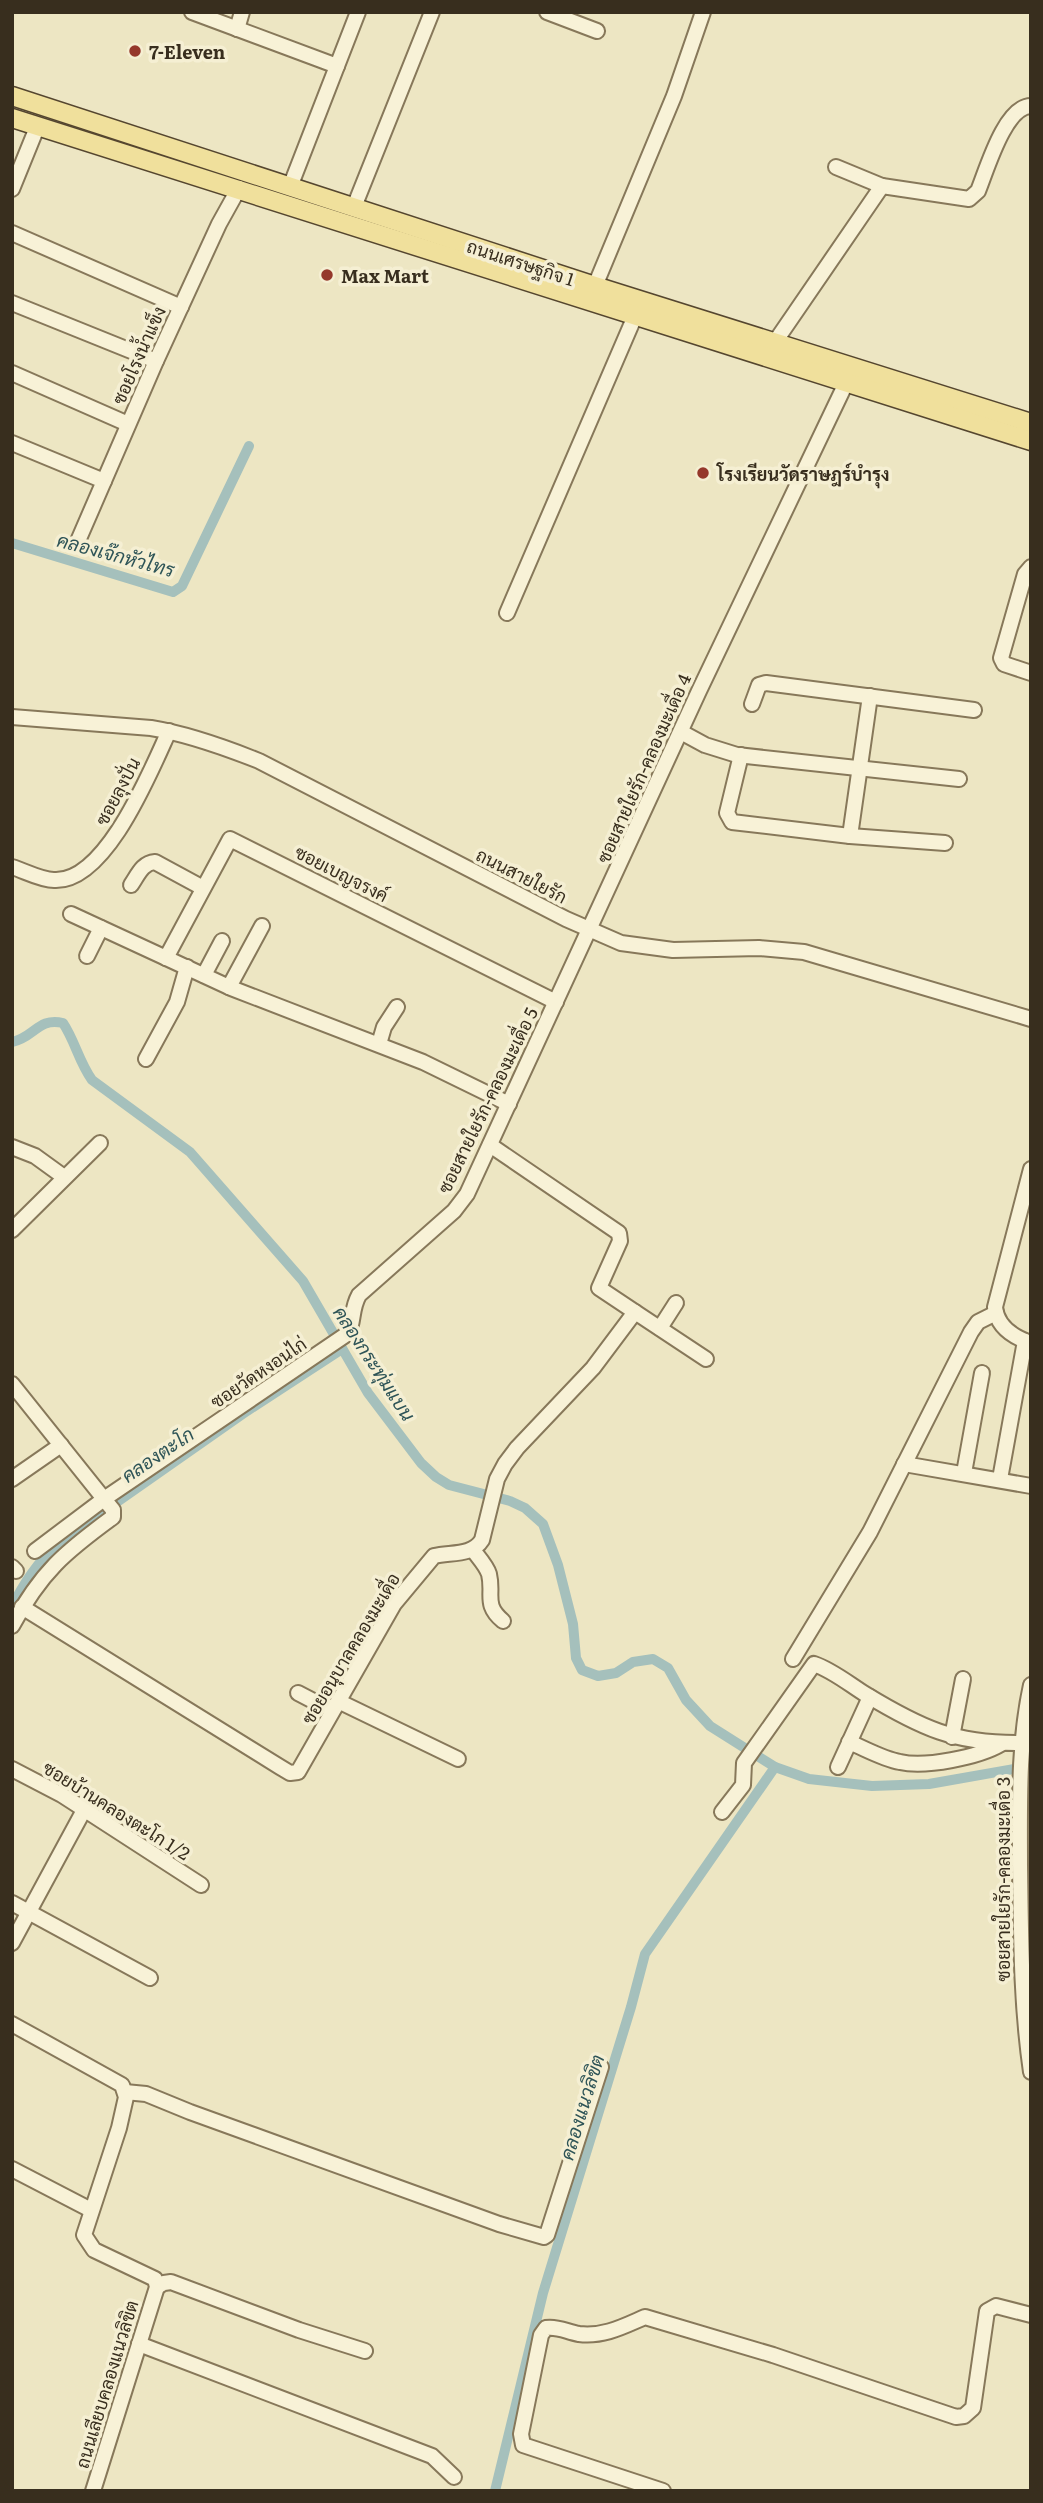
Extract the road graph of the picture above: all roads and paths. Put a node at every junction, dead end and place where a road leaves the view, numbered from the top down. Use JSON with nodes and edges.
{"nodes":[{"id":1,"x":192,"y":12,"type":"edge"},
{"id":2,"x":242,"y":12,"type":"edge"},
{"id":3,"x":358,"y":12,"type":"edge"},
{"id":4,"x":432,"y":12,"type":"edge"},
{"id":5,"x":547,"y":12,"type":"edge"},
{"id":6,"x":703,"y":12,"type":"edge"},
{"id":7,"x":237,"y":29,"type":"junction"},
{"id":8,"x":597,"y":31,"type":"dead end"},
{"id":9,"x":337,"y":66,"type":"junction"},
{"id":10,"x":12,"y":96,"type":"edge"},
{"id":11,"x":1031,"y":106,"type":"edge"},
{"id":12,"x":12,"y":118,"type":"edge"},
{"id":13,"x":37,"y":124,"type":"junction"},
{"id":14,"x":836,"y":167,"type":"dead end"},
{"id":15,"x":882,"y":186,"type":"junction"},
{"id":16,"x":290,"y":187,"type":"junction"},
{"id":17,"x":239,"y":188,"type":"junction"},
{"id":18,"x":12,"y":189,"type":"edge"},
{"id":19,"x":354,"y":207,"type":"junction"},
{"id":20,"x":12,"y":233,"type":"edge"},
{"id":21,"x":595,"y":286,"type":"junction"},
{"id":22,"x":12,"y":303,"type":"edge"},
{"id":23,"x":181,"y":307,"type":"junction"},
{"id":24,"x":635,"y":316,"type":"junction"},
{"id":25,"x":775,"y":342,"type":"junction"},
{"id":26,"x":156,"y":362,"type":"junction"},
{"id":27,"x":12,"y":373,"type":"edge"},
{"id":28,"x":847,"y":381,"type":"junction"},
{"id":29,"x":973,"y":413,"type":"junction"},
{"id":30,"x":1031,"y":422,"type":"edge"},
{"id":31,"x":128,"y":424,"type":"junction"},
{"id":32,"x":1031,"y":441,"type":"edge"},
{"id":33,"x":12,"y":443,"type":"edge"},
{"id":34,"x":104,"y":481,"type":"junction"},
{"id":35,"x":78,"y":541,"type":"dead end"},
{"id":36,"x":1031,"y":567,"type":"edge"},
{"id":37,"x":507,"y":613,"type":"dead end"},
{"id":38,"x":1031,"y":673,"type":"edge"},
{"id":39,"x":870,"y":696,"type":"junction"},
{"id":40,"x":752,"y":704,"type":"dead end"},
{"id":41,"x":974,"y":710,"type":"dead end"},
{"id":42,"x":12,"y":717,"type":"edge"},
{"id":43,"x":169,"y":731,"type":"junction"},
{"id":44,"x":681,"y":732,"type":"junction"},
{"id":45,"x":741,"y":755,"type":"junction"},
{"id":46,"x":858,"y":768,"type":"junction"},
{"id":47,"x":959,"y":779,"type":"dead end"},
{"id":48,"x":850,"y":836,"type":"junction"},
{"id":49,"x":945,"y":843,"type":"dead end"},
{"id":50,"x":12,"y":867,"type":"edge"},
{"id":51,"x":131,"y":885,"type":"dead end"},
{"id":52,"x":203,"y":888,"type":"junction"},
{"id":53,"x":71,"y":914,"type":"dead end"},
{"id":54,"x":262,"y":926,"type":"dead end"},
{"id":55,"x":101,"y":928,"type":"junction"},
{"id":56,"x":591,"y":930,"type":"junction"},
{"id":57,"x":222,"y":941,"type":"dead end"},
{"id":58,"x":87,"y":956,"type":"dead end"},
{"id":59,"x":166,"y":958,"type":"junction"},
{"id":60,"x":187,"y":967,"type":"junction"},
{"id":61,"x":204,"y":975,"type":"junction"},
{"id":62,"x":229,"y":987,"type":"junction"},
{"id":63,"x":556,"y":1002,"type":"junction"},
{"id":64,"x":397,"y":1007,"type":"dead end"},
{"id":65,"x":1031,"y":1020,"type":"edge"},
{"id":66,"x":379,"y":1044,"type":"junction"},
{"id":67,"x":146,"y":1059,"type":"dead end"},
{"id":68,"x":509,"y":1104,"type":"junction"},
{"id":69,"x":100,"y":1143,"type":"dead end"},
{"id":70,"x":489,"y":1146,"type":"junction"},
{"id":71,"x":12,"y":1147,"type":"edge"},
{"id":72,"x":1031,"y":1169,"type":"edge"},
{"id":73,"x":64,"y":1177,"type":"junction"},
{"id":74,"x":12,"y":1230,"type":"edge"},
{"id":75,"x":676,"y":1303,"type":"dead end"},
{"id":76,"x":635,"y":1312,"type":"junction"},
{"id":77,"x":996,"y":1313,"type":"junction"},
{"id":78,"x":660,"y":1328,"type":"junction"},
{"id":79,"x":347,"y":1334,"type":"joint"},
{"id":80,"x":1028,"y":1342,"type":"edge"},
{"id":81,"x":706,"y":1359,"type":"dead end"},
{"id":82,"x":982,"y":1373,"type":"dead end"},
{"id":83,"x":12,"y":1384,"type":"edge"},
{"id":84,"x":61,"y":1446,"type":"junction"},
{"id":85,"x":904,"y":1464,"type":"junction"},
{"id":86,"x":964,"y":1473,"type":"junction"},
{"id":87,"x":12,"y":1479,"type":"edge"},
{"id":88,"x":1000,"y":1479,"type":"junction"},
{"id":89,"x":1031,"y":1486,"type":"edge"},
{"id":90,"x":108,"y":1504,"type":"junction"},
{"id":91,"x":473,"y":1550,"type":"junction"},
{"id":92,"x":35,"y":1552,"type":"dead end"},
{"id":93,"x":15,"y":1616,"type":"edge"},
{"id":94,"x":503,"y":1621,"type":"dead end"},
{"id":95,"x":793,"y":1659,"type":"dead end"},
{"id":96,"x":963,"y":1678,"type":"dead end"},
{"id":97,"x":1031,"y":1685,"type":"edge"},
{"id":98,"x":298,"y":1693,"type":"dead end"},
{"id":99,"x":870,"y":1697,"type":"junction"},
{"id":100,"x":336,"y":1704,"type":"junction"},
{"id":101,"x":952,"y":1737,"type":"junction"},
{"id":102,"x":849,"y":1742,"type":"junction"},
{"id":103,"x":1002,"y":1743,"type":"junction"},
{"id":104,"x":1021,"y":1750,"type":"junction"},
{"id":105,"x":458,"y":1759,"type":"dead end"},
{"id":106,"x":838,"y":1767,"type":"dead end"},
{"id":107,"x":12,"y":1769,"type":"edge"},
{"id":108,"x":84,"y":1810,"type":"junction"},
{"id":109,"x":722,"y":1812,"type":"dead end"},
{"id":110,"x":201,"y":1885,"type":"dead end"},
{"id":111,"x":12,"y":1903,"type":"edge"},
{"id":112,"x":28,"y":1912,"type":"junction"},
{"id":113,"x":12,"y":1943,"type":"edge"},
{"id":114,"x":150,"y":1978,"type":"dead end"},
{"id":115,"x":12,"y":2024,"type":"edge"},
{"id":116,"x":1027,"y":2025,"type":"edge"},
{"id":117,"x":601,"y":2067,"type":"dead end"},
{"id":118,"x":1031,"y":2072,"type":"edge"},
{"id":119,"x":125,"y":2092,"type":"junction"},
{"id":120,"x":12,"y":2169,"type":"edge"},
{"id":121,"x":91,"y":2210,"type":"junction"},
{"id":122,"x":157,"y":2287,"type":"junction"},
{"id":123,"x":1031,"y":2315,"type":"edge"},
{"id":124,"x":139,"y":2344,"type":"junction"},
{"id":125,"x":365,"y":2351,"type":"dead end"},
{"id":126,"x":454,"y":2477,"type":"dead end"},
{"id":127,"x":93,"y":2491,"type":"edge"},
{"id":128,"x":663,"y":2491,"type":"edge"}],
"edges":[{"from":1,"to":7,"type":"street"},
{"from":2,"to":7,"type":"street"},
{"from":3,"to":9,"type":"street"},
{"from":4,"to":19,"type":"street"},
{"from":5,"to":8,"type":"street"},
{"from":6,"to":21,"type":"street"},
{"from":7,"to":9,"type":"street"},
{"from":9,"to":16,"type":"street"},
{"from":10,"to":16,"type":"main road","name":"ถนนเศรษฐกิจ 1"},
{"from":11,"to":15,"type":"street"},
{"from":12,"to":13,"type":"main road","name":"ถนนเศรษฐกิจ 1"},
{"from":13,"to":17,"type":"main road","name":"ถนนเศรษฐกิจ 1"},
{"from":13,"to":18,"type":"street"},
{"from":14,"to":15,"type":"street"},
{"from":15,"to":25,"type":"street"},
{"from":16,"to":19,"type":"main road","name":"ถนนเศรษฐกิจ 1"},
{"from":17,"to":23,"type":"street","name":"ซอยโรงน้ำแข็ง"},
{"from":17,"to":24,"type":"main road","name":"ถนนเศรษฐกิจ 1"},
{"from":19,"to":21,"type":"main road","name":"ถนนเศรษฐกิจ 1"},
{"from":20,"to":23,"type":"street"},
{"from":21,"to":25,"type":"main road","name":"ถนนเศรษฐกิจ 1"},
{"from":22,"to":26,"type":"street"},
{"from":23,"to":26,"type":"street","name":"ซอยโรงน้ำแข็ง"},
{"from":24,"to":28,"type":"main road","name":"ถนนเศรษฐกิจ 1"},
{"from":24,"to":37,"type":"street"},
{"from":25,"to":29,"type":"main road","name":"ถนนเศรษฐกิจ 1"},
{"from":26,"to":31,"type":"street","name":"ซอยโรงน้ำแข็ง"},
{"from":27,"to":31,"type":"street"},
{"from":28,"to":29,"type":"main road","name":"ถนนเศรษฐกิจ 1"},
{"from":28,"to":44,"type":"street","name":"ซอยสายใยรัก-คลองมะเดื่อ 4"},
{"from":29,"to":30,"type":"main road","name":"ถนนเศรษฐกิจ 1"},
{"from":29,"to":32,"type":"main road","name":"ถนนเศรษฐกิจ 1"},
{"from":31,"to":34,"type":"street","name":"ซอยโรงน้ำแข็ง"},
{"from":33,"to":34,"type":"street"},
{"from":34,"to":35,"type":"street","name":"ซอยโรงน้ำแข็ง"},
{"from":36,"to":38,"type":"street"},
{"from":39,"to":40,"type":"street"},
{"from":39,"to":41,"type":"street"},
{"from":39,"to":46,"type":"street"},
{"from":42,"to":43,"type":"street","name":"ถนนสายใยรัก"},
{"from":43,"to":50,"type":"street","name":"ซอยลุงปั่น"},
{"from":43,"to":56,"type":"street","name":"ถนนสายใยรัก"},
{"from":44,"to":45,"type":"street"},
{"from":44,"to":56,"type":"street","name":"ซอยสายใยรัก-คลองมะเดื่อ 4"},
{"from":45,"to":46,"type":"street"},
{"from":45,"to":48,"type":"street"},
{"from":46,"to":47,"type":"street"},
{"from":46,"to":48,"type":"street"},
{"from":48,"to":49,"type":"street"},
{"from":51,"to":52,"type":"street"},
{"from":52,"to":59,"type":"street","name":"ซอยเบญจรงค์"},
{"from":52,"to":63,"type":"street","name":"ซอยเบญจรงค์"},
{"from":53,"to":55,"type":"street"},
{"from":54,"to":62,"type":"street"},
{"from":55,"to":58,"type":"street"},
{"from":55,"to":59,"type":"street"},
{"from":56,"to":63,"type":"street","name":"ซอยสายใยรัก-คลองมะเดื่อ 5"},
{"from":56,"to":65,"type":"street","name":"ถนนสายใยรัก"},
{"from":57,"to":61,"type":"street"},
{"from":59,"to":60,"type":"street"},
{"from":60,"to":61,"type":"street"},
{"from":60,"to":67,"type":"street"},
{"from":61,"to":62,"type":"street"},
{"from":62,"to":66,"type":"street"},
{"from":63,"to":68,"type":"street","name":"ซอยสายใยรัก-คลองมะเดื่อ 5"},
{"from":64,"to":66,"type":"street"},
{"from":66,"to":68,"type":"street"},
{"from":68,"to":70,"type":"street","name":"ซอยสายใยรัก-คลองมะเดื่อ 5"},
{"from":69,"to":73,"type":"street"},
{"from":70,"to":76,"type":"street"},
{"from":70,"to":79,"type":"street","name":"ซอยสายใยรัก-คลองมะเดื่อ 5"},
{"from":71,"to":73,"type":"street"},
{"from":72,"to":77,"type":"street"},
{"from":73,"to":74,"type":"street"},
{"from":75,"to":78,"type":"street"},
{"from":76,"to":78,"type":"street"},
{"from":76,"to":91,"type":"street"},
{"from":77,"to":80,"type":"street"},
{"from":77,"to":85,"type":"street"},
{"from":78,"to":81,"type":"street"},
{"from":79,"to":90,"type":"street","name":"ซอยวัดหงอนไก่"},
{"from":80,"to":88,"type":"street"},
{"from":82,"to":86,"type":"street"},
{"from":83,"to":84,"type":"street"},
{"from":84,"to":87,"type":"street"},
{"from":84,"to":90,"type":"street"},
{"from":85,"to":86,"type":"street"},
{"from":85,"to":95,"type":"street"},
{"from":86,"to":88,"type":"street"},
{"from":88,"to":89,"type":"street"},
{"from":90,"to":92,"type":"street"},
{"from":90,"to":93,"type":"street"},
{"from":91,"to":94,"type":"street"},
{"from":91,"to":100,"type":"street","name":"ซอยอนุบาลคลองมะเดื่อ"},
{"from":93,"to":100,"type":"street","name":"ซอยอนุบาลคลองมะเดื่อ"},
{"from":96,"to":101,"type":"street"},
{"from":97,"to":104,"type":"street","name":"ซอยสายใยรัก-คลองมะเดื่อ 3"},
{"from":98,"to":100,"type":"street"},
{"from":99,"to":101,"type":"street"},
{"from":99,"to":102,"type":"street"},
{"from":99,"to":109,"type":"street"},
{"from":100,"to":105,"type":"street"},
{"from":101,"to":103,"type":"street"},
{"from":102,"to":103,"type":"street"},
{"from":102,"to":106,"type":"street"},
{"from":103,"to":104,"type":"street"},
{"from":104,"to":116,"type":"street","name":"ซอยสายใยรัก-คลองมะเดื่อ 3"},
{"from":107,"to":108,"type":"street","name":"ซอยบ้านคลองตะโก 1/2"},
{"from":108,"to":110,"type":"street","name":"ซอยบ้านคลองตะโก 1/2"},
{"from":108,"to":112,"type":"street"},
{"from":111,"to":112,"type":"street"},
{"from":112,"to":113,"type":"street"},
{"from":112,"to":114,"type":"street"},
{"from":115,"to":119,"type":"street"},
{"from":116,"to":118,"type":"street","name":"ซอยสายใยรัก-คลองมะเดื่อ 3"},
{"from":117,"to":119,"type":"street"},
{"from":119,"to":121,"type":"street","name":"ถนนเลียบคลองแนวลิขิต"},
{"from":120,"to":121,"type":"street"},
{"from":121,"to":122,"type":"street","name":"ถนนเลียบคลองแนวลิขิต"},
{"from":122,"to":124,"type":"street","name":"ถนนเลียบคลองแนวลิขิต"},
{"from":122,"to":125,"type":"street"},
{"from":123,"to":128,"type":"street"},
{"from":124,"to":126,"type":"street"},
{"from":124,"to":127,"type":"street","name":"ถนนเลียบคลองแนวลิขิต"}]}
